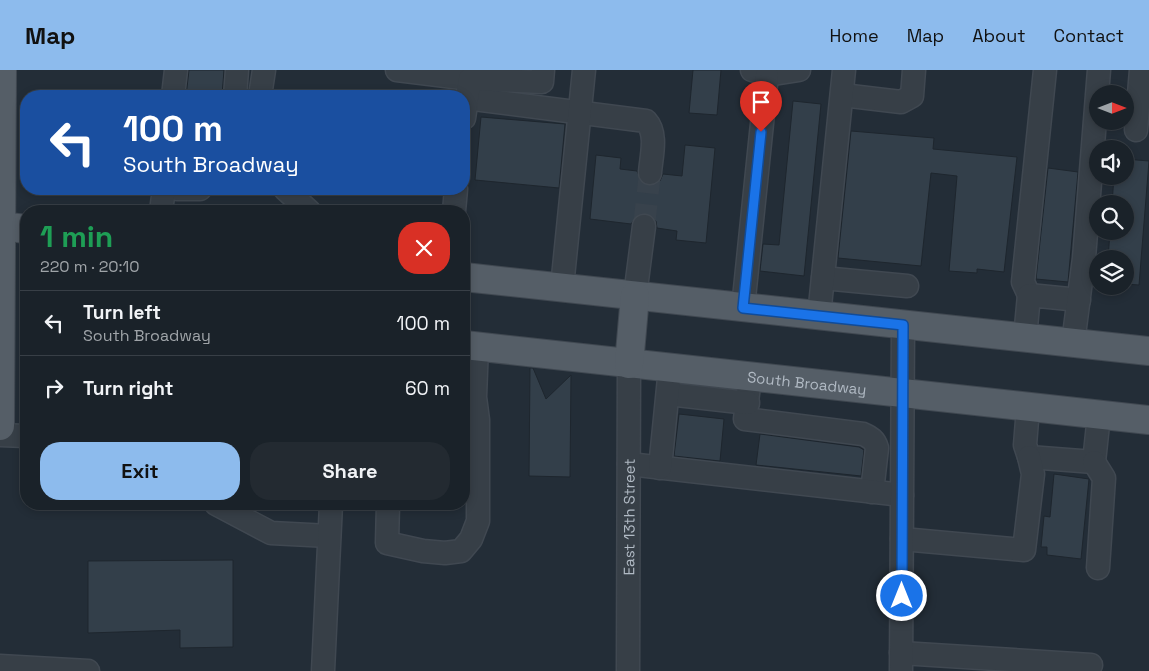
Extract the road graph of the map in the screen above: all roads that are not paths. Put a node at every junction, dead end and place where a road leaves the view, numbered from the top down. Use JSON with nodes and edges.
{"nodes":[{"id":1,"x":176,"y":70,"type":"edge"},
{"id":2,"x":237,"y":70,"type":"edge"},
{"id":3,"x":264,"y":70,"type":"edge"},
{"id":4,"x":397,"y":70,"type":"edge"},
{"id":5,"x":543,"y":70,"type":"edge"},
{"id":6,"x":584,"y":70,"type":"edge"},
{"id":7,"x":799,"y":70,"type":"edge"},
{"id":8,"x":844,"y":70,"type":"edge"},
{"id":9,"x":914,"y":70,"type":"edge"},
{"id":10,"x":1045,"y":70,"type":"edge"},
{"id":11,"x":1099,"y":70,"type":"edge"},
{"id":12,"x":1141,"y":70,"type":"edge"},
{"id":13,"x":759,"y":73,"type":"edge"},
{"id":14,"x":2,"y":82,"type":"edge"},
{"id":15,"x":174,"y":90,"type":"edge"},
{"id":16,"x":235,"y":90,"type":"edge"},
{"id":17,"x":261,"y":90,"type":"edge"},
{"id":18,"x":447,"y":90,"type":"edge"},
{"id":19,"x":842,"y":95,"type":"junction"},
{"id":20,"x":470,"y":97,"type":"edge"},
{"id":21,"x":470,"y":98,"type":"edge"},
{"id":22,"x":579,"y":114,"type":"junction"},
{"id":23,"x":1136,"y":130,"type":"dead end"},
{"id":24,"x":650,"y":173,"type":"tunnel mouth"},
{"id":25,"x":292,"y":195,"type":"edge"},
{"id":26,"x":302,"y":205,"type":"edge"},
{"id":27,"x":644,"y":226,"type":"tunnel mouth"},
{"id":28,"x":10,"y":227,"type":"edge"},
{"id":29,"x":470,"y":278,"type":"edge"},
{"id":30,"x":823,"y":278,"type":"junction"},
{"id":31,"x":907,"y":286,"type":"dead end"},
{"id":32,"x":562,"y":287,"type":"junction"},
{"id":33,"x":9,"y":293,"type":"edge"},
{"id":34,"x":1029,"y":295,"type":"junction"},
{"id":35,"x":635,"y":296,"type":"junction"},
{"id":36,"x":1079,"y":300,"type":"junction"},
{"id":37,"x":743,"y":308,"type":"junction"},
{"id":38,"x":819,"y":316,"type":"junction"},
{"id":39,"x":903,"y":325,"type":"junction"},
{"id":40,"x":1025,"y":338,"type":"junction"},
{"id":41,"x":1073,"y":343,"type":"junction"},
{"id":42,"x":470,"y":345,"type":"edge"},
{"id":43,"x":1149,"y":351,"type":"edge"},
{"id":44,"x":629,"y":364,"type":"junction"},
{"id":45,"x":669,"y":381,"type":"junction"},
{"id":46,"x":903,"y":394,"type":"junction"},
{"id":47,"x":752,"y":400,"type":"junction"},
{"id":48,"x":1028,"y":408,"type":"junction"},
{"id":49,"x":1099,"y":415,"type":"junction"},
{"id":50,"x":1149,"y":424,"type":"edge"},
{"id":51,"x":0,"y":426,"type":"edge"},
{"id":52,"x":0,"y":435,"type":"edge"},
{"id":53,"x":20,"y":436,"type":"edge"},
{"id":54,"x":1029,"y":457,"type":"junction"},
{"id":55,"x":1094,"y":462,"type":"junction"},
{"id":56,"x":629,"y":464,"type":"junction"},
{"id":57,"x":660,"y":468,"type":"junction"},
{"id":58,"x":872,"y":492,"type":"junction"},
{"id":59,"x":902,"y":495,"type":"junction"},
{"id":60,"x":227,"y":510,"type":"edge"},
{"id":61,"x":331,"y":510,"type":"edge"},
{"id":62,"x":388,"y":510,"type":"edge"},
{"id":63,"x":329,"y":536,"type":"junction"},
{"id":64,"x":902,"y":540,"type":"junction"},
{"id":65,"x":1098,"y":568,"type":"dead end"},
{"id":66,"x":901,"y":662,"type":"edge"},
{"id":67,"x":1091,"y":665,"type":"dead end"},
{"id":68,"x":0,"y":666,"type":"edge"},
{"id":69,"x":88,"y":671,"type":"edge"},
{"id":70,"x":323,"y":671,"type":"edge"},
{"id":71,"x":628,"y":671,"type":"edge"}],
"edges":[{"from":1,"to":15,"type":"street"},
{"from":2,"to":16,"type":"street"},
{"from":3,"to":17,"type":"street"},
{"from":4,"to":18,"type":"street"},
{"from":5,"to":20,"type":"street"},
{"from":6,"to":22,"type":"street"},
{"from":7,"to":13,"type":"street"},
{"from":8,"to":19,"type":"street"},
{"from":9,"to":19,"type":"street"},
{"from":10,"to":34,"type":"street"},
{"from":11,"to":36,"type":"street"},
{"from":12,"to":23,"type":"street"},
{"from":13,"to":37,"type":"street"},
{"from":14,"to":28,"type":"main road"},
{"from":19,"to":30,"type":"street"},
{"from":21,"to":22,"type":"street"},
{"from":22,"to":24,"type":"street"},
{"from":22,"to":32,"type":"street"},
{"from":25,"to":26,"type":"street"},
{"from":27,"to":35,"type":"street"},
{"from":28,"to":33,"type":"main road"},
{"from":29,"to":32,"type":"main road"},
{"from":30,"to":31,"type":"street"},
{"from":30,"to":38,"type":"street"},
{"from":32,"to":35,"type":"main road"},
{"from":33,"to":51,"type":"main road"},
{"from":34,"to":36,"type":"street"},
{"from":34,"to":40,"type":"street"},
{"from":35,"to":37,"type":"main road"},
{"from":35,"to":44,"type":"main road"},
{"from":36,"to":41,"type":"street"},
{"from":37,"to":38,"type":"main road"},
{"from":38,"to":39,"type":"main road"},
{"from":39,"to":40,"type":"main road"},
{"from":39,"to":46,"type":"street"},
{"from":40,"to":41,"type":"main road"},
{"from":41,"to":43,"type":"main road"},
{"from":42,"to":44,"type":"main road","name":"South Broadway"},
{"from":42,"to":62,"type":"street"},
{"from":44,"to":45,"type":"main road","name":"South Broadway"},
{"from":44,"to":56,"type":"street","name":"East 13th Street"},
{"from":45,"to":47,"type":"main road","name":"South Broadway"},
{"from":45,"to":57,"type":"street"},
{"from":46,"to":47,"type":"main road","name":"South Broadway"},
{"from":46,"to":48,"type":"main road","name":"South Broadway"},
{"from":46,"to":59,"type":"street"},
{"from":47,"to":58,"type":"street"},
{"from":48,"to":49,"type":"main road","name":"South Broadway"},
{"from":48,"to":54,"type":"street"},
{"from":49,"to":50,"type":"main road","name":"South Broadway"},
{"from":49,"to":55,"type":"street"},
{"from":52,"to":53,"type":"street"},
{"from":54,"to":55,"type":"street"},
{"from":54,"to":64,"type":"street"},
{"from":55,"to":65,"type":"street"},
{"from":56,"to":57,"type":"street"},
{"from":56,"to":71,"type":"street","name":"East 13th Street"},
{"from":57,"to":58,"type":"street"},
{"from":58,"to":59,"type":"street"},
{"from":59,"to":64,"type":"street"},
{"from":60,"to":63,"type":"street"},
{"from":61,"to":63,"type":"street"},
{"from":63,"to":70,"type":"street"},
{"from":64,"to":66,"type":"street"},
{"from":66,"to":67,"type":"street"},
{"from":68,"to":69,"type":"street"}]}
